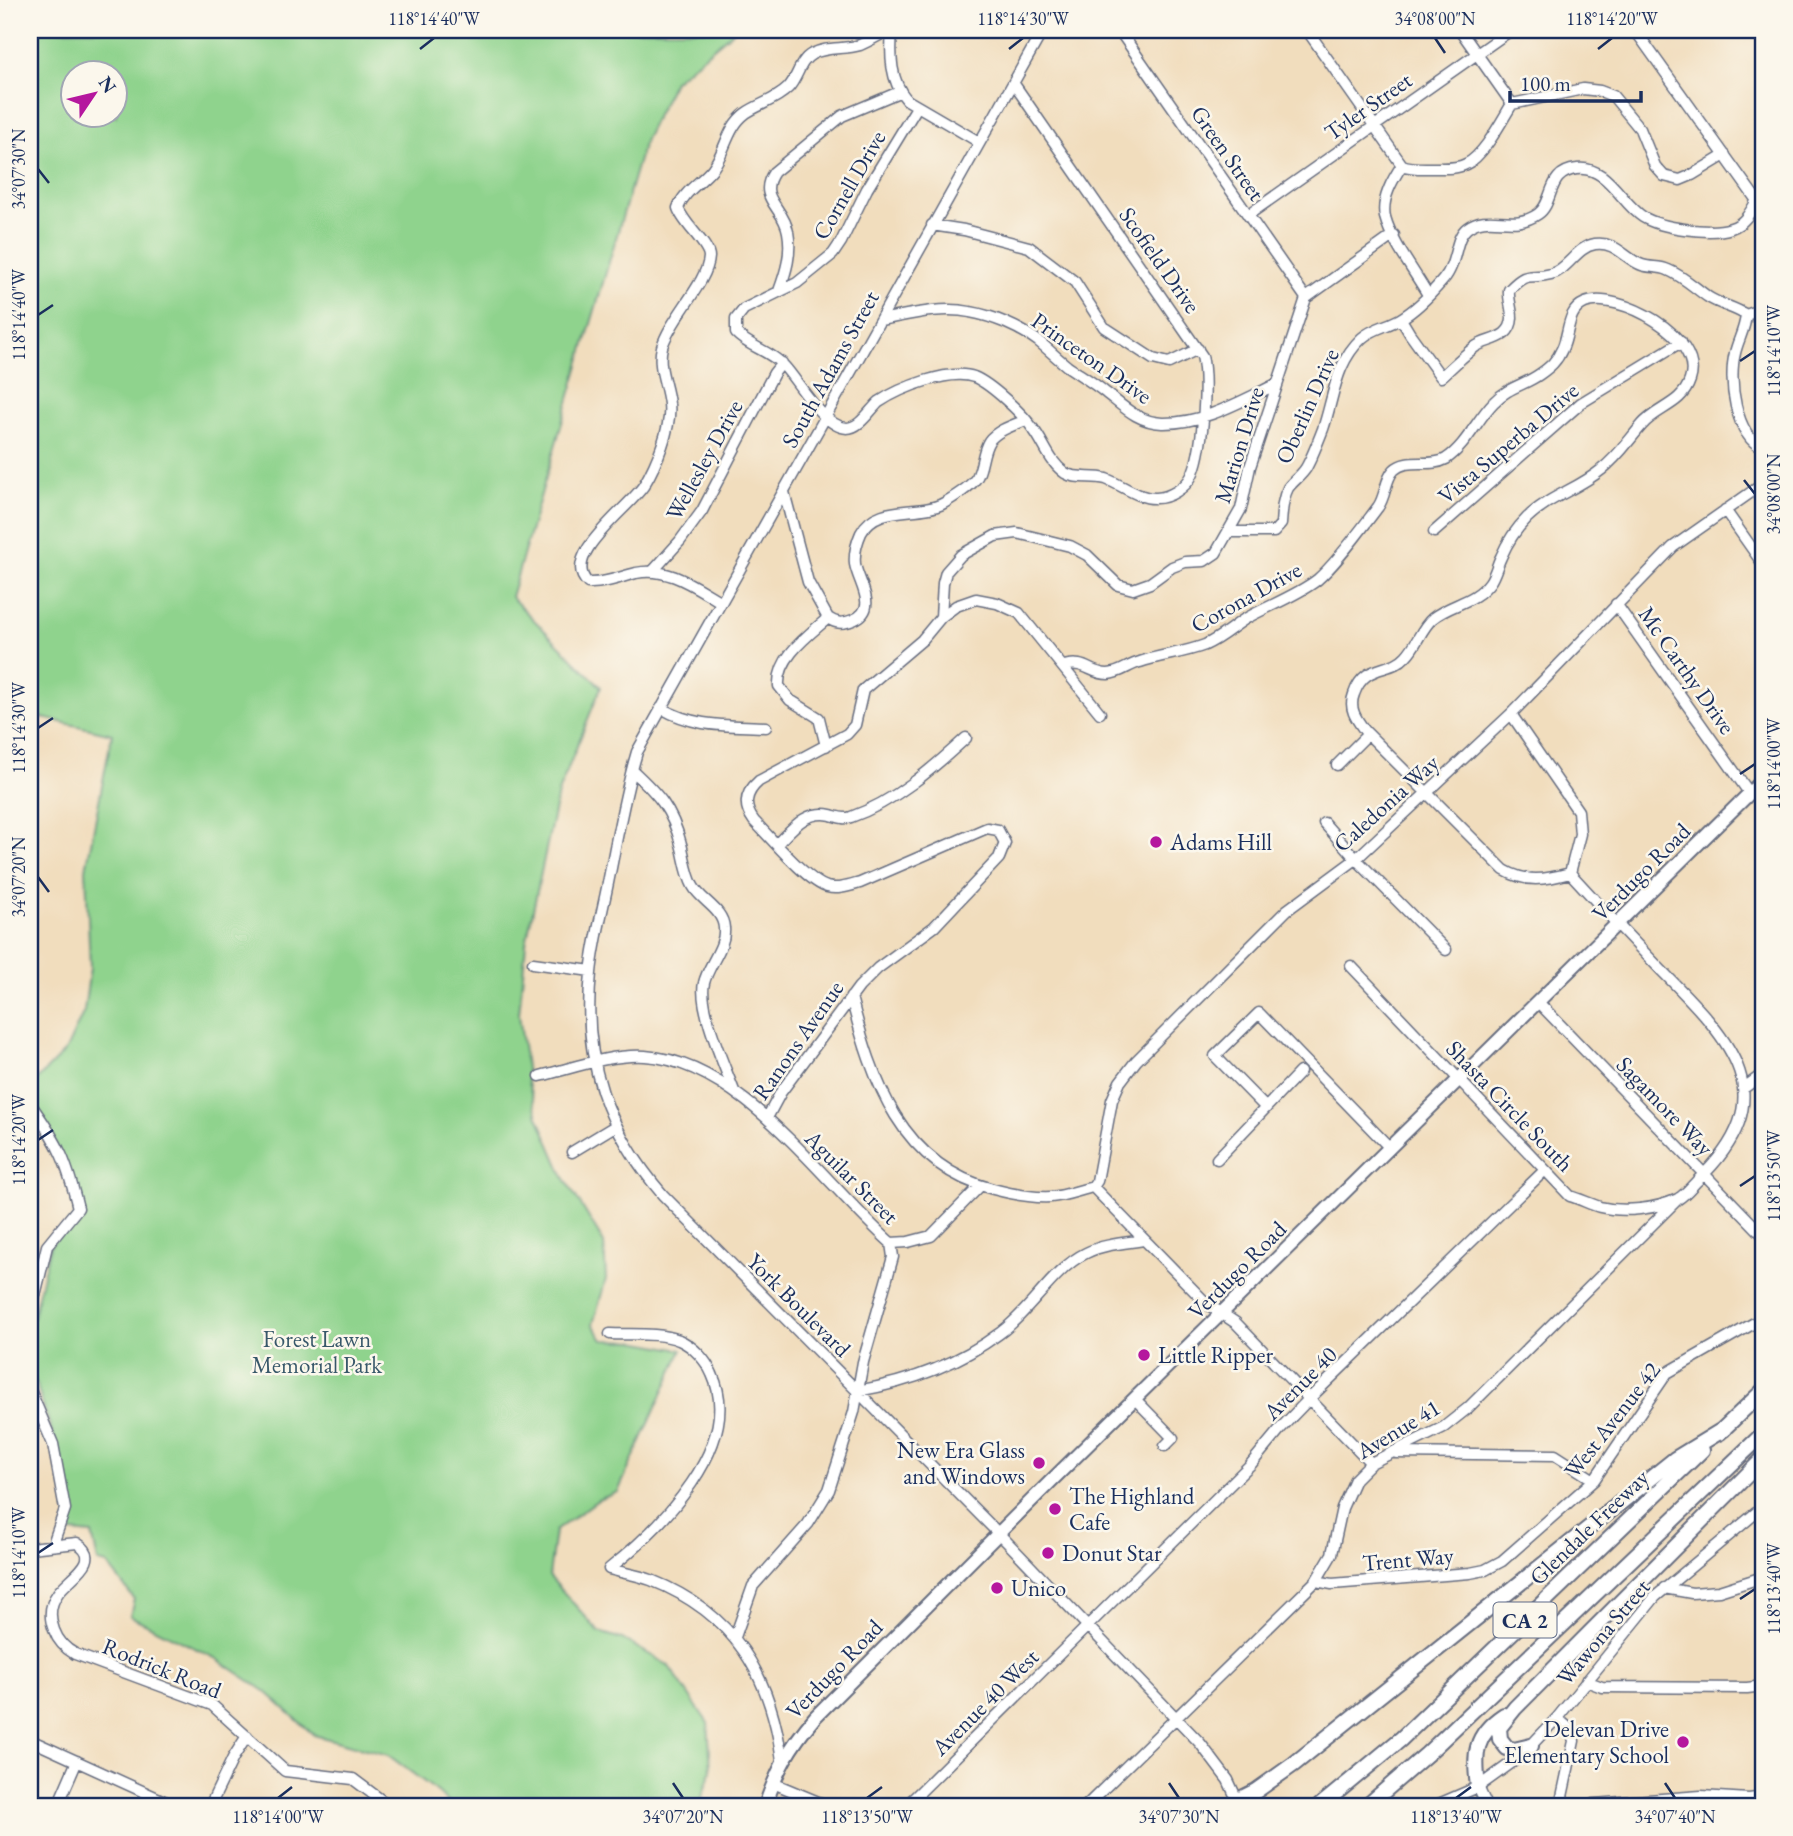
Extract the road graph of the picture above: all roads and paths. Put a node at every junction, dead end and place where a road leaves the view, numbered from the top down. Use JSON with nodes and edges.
{"nodes":[{"id":1,"x":890,"y":30,"type":"edge"},
{"id":2,"x":1043,"y":30,"type":"edge"},
{"id":3,"x":1119,"y":30,"type":"edge"},
{"id":4,"x":1307,"y":30,"type":"edge"},
{"id":5,"x":1460,"y":30,"type":"edge"},
{"id":6,"x":1511,"y":30,"type":"edge"},
{"id":7,"x":1635,"y":30,"type":"edge"},
{"id":8,"x":1477,"y":53,"type":"junction"},
{"id":9,"x":1014,"y":84,"type":"junction"},
{"id":10,"x":899,"y":92,"type":"junction"},
{"id":11,"x":1512,"y":104,"type":"junction"},
{"id":12,"x":917,"y":107,"type":"junction"},
{"id":13,"x":1374,"y":125,"type":"junction"},
{"id":14,"x":979,"y":142,"type":"junction"},
{"id":15,"x":1725,"y":155,"type":"junction"},
{"id":16,"x":1402,"y":165,"type":"junction"},
{"id":17,"x":1760,"y":206,"type":"edge"},
{"id":18,"x":1248,"y":215,"type":"junction"},
{"id":19,"x":932,"y":225,"type":"junction"},
{"id":20,"x":1394,"y":235,"type":"junction"},
{"id":21,"x":779,"y":292,"type":"junction"},
{"id":22,"x":1428,"y":295,"type":"junction"},
{"id":23,"x":1306,"y":298,"type":"junction"},
{"id":24,"x":1763,"y":309,"type":"edge"},
{"id":25,"x":1746,"y":315,"type":"junction"},
{"id":26,"x":1401,"y":319,"type":"junction"},
{"id":27,"x":880,"y":320,"type":"junction"},
{"id":28,"x":1681,"y":342,"type":"junction"},
{"id":29,"x":1198,"y":349,"type":"junction"},
{"id":30,"x":782,"y":363,"type":"junction"},
{"id":31,"x":1277,"y":384,"type":"junction"},
{"id":32,"x":825,"y":418,"type":"junction"},
{"id":33,"x":1201,"y":418,"type":"junction"},
{"id":34,"x":1026,"y":420,"type":"junction"},
{"id":35,"x":1763,"y":448,"type":"edge"},
{"id":36,"x":1763,"y":484,"type":"edge"},
{"id":37,"x":784,"y":492,"type":"junction"},
{"id":38,"x":1725,"y":510,"type":"junction"},
{"id":39,"x":1434,"y":531,"type":"dead end"},
{"id":40,"x":1230,"y":532,"type":"junction"},
{"id":41,"x":1763,"y":564,"type":"edge"},
{"id":42,"x":653,"y":571,"type":"junction"},
{"id":43,"x":722,"y":602,"type":"junction"},
{"id":44,"x":1616,"y":604,"type":"junction"},
{"id":45,"x":941,"y":617,"type":"junction"},
{"id":46,"x":828,"y":618,"type":"junction"},
{"id":47,"x":1063,"y":666,"type":"junction"},
{"id":48,"x":661,"y":708,"type":"junction"},
{"id":49,"x":1100,"y":713,"type":"dead end"},
{"id":50,"x":1511,"y":714,"type":"junction"},
{"id":51,"x":766,"y":727,"type":"dead end"},
{"id":52,"x":650,"y":728,"type":"joint"},
{"id":53,"x":1367,"y":734,"type":"junction"},
{"id":54,"x":966,"y":737,"type":"dead end"},
{"id":55,"x":826,"y":746,"type":"junction"},
{"id":56,"x":1337,"y":765,"type":"dead end"},
{"id":57,"x":632,"y":770,"type":"junction"},
{"id":58,"x":1763,"y":780,"type":"edge"},
{"id":59,"x":1428,"y":793,"type":"junction"},
{"id":60,"x":1749,"y":794,"type":"junction"},
{"id":61,"x":1324,"y":823,"type":"dead end"},
{"id":62,"x":777,"y":844,"type":"junction"},
{"id":63,"x":1356,"y":859,"type":"junction"},
{"id":64,"x":1570,"y":873,"type":"junction"},
{"id":65,"x":1618,"y":925,"type":"junction"},
{"id":66,"x":1446,"y":950,"type":"dead end"},
{"id":67,"x":533,"y":963,"type":"dead end"},
{"id":68,"x":1351,"y":966,"type":"dead end"},
{"id":69,"x":591,"y":971,"type":"junction"},
{"id":70,"x":851,"y":997,"type":"junction"},
{"id":71,"x":1539,"y":1003,"type":"junction"},
{"id":72,"x":594,"y":1063,"type":"junction"},
{"id":73,"x":1300,"y":1072,"type":"dead end"},
{"id":74,"x":1763,"y":1074,"type":"edge"},
{"id":75,"x":540,"y":1076,"type":"dead end"},
{"id":76,"x":1458,"y":1081,"type":"junction"},
{"id":77,"x":1744,"y":1088,"type":"junction"},
{"id":78,"x":734,"y":1091,"type":"junction"},
{"id":79,"x":1266,"y":1108,"type":"junction"},
{"id":80,"x":34,"y":1109,"type":"dead end"},
{"id":81,"x":766,"y":1118,"type":"junction"},
{"id":82,"x":615,"y":1126,"type":"junction"},
{"id":83,"x":1390,"y":1148,"type":"junction"},
{"id":84,"x":572,"y":1152,"type":"dead end"},
{"id":85,"x":1217,"y":1159,"type":"dead end"},
{"id":86,"x":1544,"y":1171,"type":"junction"},
{"id":87,"x":1704,"y":1175,"type":"junction"},
{"id":88,"x":980,"y":1186,"type":"junction"},
{"id":89,"x":1093,"y":1187,"type":"junction"},
{"id":90,"x":1679,"y":1198,"type":"junction"},
{"id":91,"x":1761,"y":1228,"type":"edge"},
{"id":92,"x":1144,"y":1240,"type":"junction"},
{"id":93,"x":891,"y":1243,"type":"junction"},
{"id":94,"x":1223,"y":1314,"type":"junction"},
{"id":95,"x":30,"y":1315,"type":"edge"},
{"id":96,"x":1763,"y":1318,"type":"edge"},
{"id":97,"x":610,"y":1334,"type":"dead end"},
{"id":98,"x":30,"y":1390,"type":"edge"},
{"id":99,"x":857,"y":1391,"type":"junction"},
{"id":100,"x":1763,"y":1391,"type":"edge"},
{"id":101,"x":1135,"y":1399,"type":"junction"},
{"id":102,"x":1309,"y":1399,"type":"junction"},
{"id":103,"x":1724,"y":1429,"type":"junction"},
{"id":104,"x":1763,"y":1434,"type":"edge"},
{"id":105,"x":1165,"y":1446,"type":"dead end"},
{"id":106,"x":1391,"y":1452,"type":"junction"},
{"id":107,"x":1763,"y":1459,"type":"edge"},
{"id":108,"x":1371,"y":1463,"type":"junction"},
{"id":109,"x":1594,"y":1480,"type":"junction"},
{"id":110,"x":1763,"y":1507,"type":"edge"},
{"id":111,"x":998,"y":1534,"type":"junction"},
{"id":112,"x":53,"y":1544,"type":"junction"},
{"id":113,"x":30,"y":1548,"type":"edge"},
{"id":114,"x":1502,"y":1561,"type":"joint"},
{"id":115,"x":1763,"y":1577,"type":"edge"},
{"id":116,"x":1316,"y":1581,"type":"junction"},
{"id":117,"x":1664,"y":1588,"type":"junction"},
{"id":118,"x":1089,"y":1626,"type":"junction"},
{"id":119,"x":735,"y":1637,"type":"junction"},
{"id":120,"x":1586,"y":1681,"type":"junction"},
{"id":121,"x":1763,"y":1686,"type":"edge"},
{"id":122,"x":1515,"y":1708,"type":"junction"},
{"id":123,"x":1176,"y":1718,"type":"junction"},
{"id":124,"x":1557,"y":1718,"type":"junction"},
{"id":125,"x":247,"y":1736,"type":"junction"},
{"id":126,"x":30,"y":1740,"type":"edge"},
{"id":127,"x":1531,"y":1746,"type":"junction"},
{"id":128,"x":782,"y":1760,"type":"junction"},
{"id":129,"x":77,"y":1761,"type":"junction"},
{"id":130,"x":773,"y":1783,"type":"junction"},
{"id":131,"x":1478,"y":1787,"type":"junction"},
{"id":132,"x":1700,"y":1796,"type":"junction"},
{"id":133,"x":1763,"y":1797,"type":"edge"},
{"id":134,"x":61,"y":1798,"type":"dead end"},
{"id":135,"x":1239,"y":1803,"type":"edge"},
{"id":136,"x":175,"y":1806,"type":"edge"},
{"id":137,"x":210,"y":1806,"type":"edge"},
{"id":138,"x":389,"y":1806,"type":"edge"},
{"id":139,"x":765,"y":1806,"type":"edge"},
{"id":140,"x":828,"y":1806,"type":"edge"},
{"id":141,"x":909,"y":1806,"type":"edge"},
{"id":142,"x":1086,"y":1806,"type":"edge"},
{"id":143,"x":1320,"y":1806,"type":"edge"},
{"id":144,"x":1367,"y":1806,"type":"edge"},
{"id":145,"x":1434,"y":1806,"type":"edge"},
{"id":146,"x":1487,"y":1806,"type":"edge"},
{"id":147,"x":1560,"y":1806,"type":"edge"},
{"id":148,"x":1569,"y":1806,"type":"edge"},
{"id":149,"x":1710,"y":1806,"type":"edge"}],
"edges":[{"from":1,"to":10,"type":"street"},
{"from":1,"to":42,"type":"street"},
{"from":2,"to":9,"type":"street","name":"South Adams Street"},
{"from":3,"to":18,"type":"street","name":"Green Street"},
{"from":4,"to":13,"type":"street"},
{"from":5,"to":8,"type":"street"},
{"from":6,"to":8,"type":"street","name":"Tyler Street"},
{"from":7,"to":15,"type":"street"},
{"from":8,"to":11,"type":"street"},
{"from":8,"to":13,"type":"street","name":"Tyler Street"},
{"from":9,"to":14,"type":"street","name":"South Adams Street"},
{"from":9,"to":29,"type":"street","name":"Scofield Drive"},
{"from":10,"to":12,"type":"street"},
{"from":10,"to":21,"type":"street"},
{"from":11,"to":15,"type":"street"},
{"from":11,"to":16,"type":"street"},
{"from":12,"to":14,"type":"street"},
{"from":12,"to":21,"type":"street","name":"Cornell Drive"},
{"from":13,"to":16,"type":"street"},
{"from":13,"to":18,"type":"street","name":"Tyler Street"},
{"from":14,"to":19,"type":"street","name":"South Adams Street"},
{"from":15,"to":17,"type":"street"},
{"from":16,"to":20,"type":"street"},
{"from":17,"to":22,"type":"street","name":"Oberlin Drive"},
{"from":18,"to":23,"type":"street","name":"Green Street"},
{"from":19,"to":27,"type":"street","name":"South Adams Street"},
{"from":19,"to":29,"type":"street"},
{"from":20,"to":22,"type":"street"},
{"from":20,"to":23,"type":"street"},
{"from":21,"to":30,"type":"street","name":"Cornell Drive"},
{"from":22,"to":26,"type":"street","name":"Oberlin Drive"},
{"from":23,"to":31,"type":"street","name":"Marion Drive"},
{"from":24,"to":25,"type":"street"},
{"from":25,"to":26,"type":"street"},
{"from":25,"to":35,"type":"street"},
{"from":26,"to":40,"type":"street","name":"Oberlin Drive"},
{"from":27,"to":32,"type":"street","name":"South Adams Street"},
{"from":27,"to":33,"type":"street","name":"Princeton Drive"},
{"from":28,"to":39,"type":"street","name":"Vista Superba Drive"},
{"from":28,"to":47,"type":"street","name":"Corona Drive"},
{"from":28,"to":53,"type":"street"},
{"from":29,"to":33,"type":"street","name":"Scofield Drive"},
{"from":30,"to":32,"type":"street"},
{"from":30,"to":42,"type":"street","name":"Wellesley Drive"},
{"from":31,"to":33,"type":"street","name":"Princeton Drive"},
{"from":31,"to":40,"type":"street","name":"Marion Drive"},
{"from":32,"to":34,"type":"street"},
{"from":32,"to":37,"type":"street","name":"South Adams Street"},
{"from":33,"to":34,"type":"street","name":"Scofield Drive"},
{"from":34,"to":46,"type":"street"},
{"from":36,"to":38,"type":"street","name":"Caledonia Way"},
{"from":37,"to":43,"type":"street","name":"South Adams Street"},
{"from":37,"to":46,"type":"street"},
{"from":38,"to":41,"type":"street"},
{"from":38,"to":44,"type":"street","name":"Caledonia Way"},
{"from":40,"to":45,"type":"street","name":"Marion Drive"},
{"from":42,"to":43,"type":"street"},
{"from":43,"to":48,"type":"street","name":"South Adams Street"},
{"from":44,"to":50,"type":"street","name":"Caledonia Way"},
{"from":44,"to":60,"type":"street","name":"Mc Carthy Drive"},
{"from":45,"to":47,"type":"street"},
{"from":45,"to":55,"type":"street"},
{"from":46,"to":55,"type":"street"},
{"from":47,"to":49,"type":"street"},
{"from":48,"to":51,"type":"street"},
{"from":48,"to":52,"type":"street","name":"South Adams Street"},
{"from":50,"to":59,"type":"street","name":"Caledonia Way"},
{"from":50,"to":64,"type":"street"},
{"from":52,"to":57,"type":"street","name":"York Boulevard"},
{"from":53,"to":56,"type":"street"},
{"from":53,"to":59,"type":"street"},
{"from":54,"to":62,"type":"street"},
{"from":55,"to":62,"type":"street"},
{"from":57,"to":69,"type":"street","name":"York Boulevard"},
{"from":57,"to":78,"type":"street"},
{"from":58,"to":60,"type":"main road","name":"Verdugo Road"},
{"from":59,"to":63,"type":"street","name":"Caledonia Way"},
{"from":59,"to":64,"type":"street"},
{"from":60,"to":65,"type":"main road","name":"Verdugo Road"},
{"from":61,"to":63,"type":"street"},
{"from":62,"to":70,"type":"street","name":"Ranons Avenue"},
{"from":63,"to":66,"type":"street"},
{"from":63,"to":89,"type":"street","name":"Caledonia Way"},
{"from":64,"to":65,"type":"street"},
{"from":65,"to":71,"type":"main road","name":"Verdugo Road"},
{"from":65,"to":77,"type":"street"},
{"from":67,"to":69,"type":"street"},
{"from":68,"to":76,"type":"street","name":"Shasta Circle South"},
{"from":69,"to":72,"type":"street","name":"York Boulevard"},
{"from":70,"to":81,"type":"street","name":"Ranons Avenue"},
{"from":70,"to":88,"type":"street"},
{"from":71,"to":76,"type":"main road","name":"Verdugo Road"},
{"from":71,"to":87,"type":"street","name":"Sagamore Way"},
{"from":72,"to":75,"type":"street","name":"Ranons Avenue"},
{"from":72,"to":78,"type":"street","name":"Ranons Avenue"},
{"from":72,"to":82,"type":"street","name":"York Boulevard"},
{"from":73,"to":79,"type":"street"},
{"from":74,"to":77,"type":"street"},
{"from":76,"to":83,"type":"main road","name":"Verdugo Road"},
{"from":76,"to":86,"type":"street","name":"Shasta Circle South"},
{"from":77,"to":87,"type":"street","name":"Shasta Circle South"},
{"from":78,"to":81,"type":"street","name":"Ranons Avenue"},
{"from":79,"to":83,"type":"street"},
{"from":79,"to":85,"type":"street"},
{"from":80,"to":95,"type":"street"},
{"from":81,"to":93,"type":"street","name":"Aguilar Street"},
{"from":82,"to":84,"type":"street"},
{"from":82,"to":99,"type":"street","name":"York Boulevard"},
{"from":83,"to":94,"type":"main road","name":"Verdugo Road"},
{"from":86,"to":90,"type":"street","name":"Shasta Circle South"},
{"from":86,"to":102,"type":"street","name":"Avenue 40"},
{"from":87,"to":90,"type":"street","name":"Shasta Circle South"},
{"from":87,"to":91,"type":"street","name":"Sagamore Way"},
{"from":88,"to":89,"type":"street"},
{"from":88,"to":93,"type":"street","name":"Aguilar Street"},
{"from":89,"to":92,"type":"street"},
{"from":90,"to":106,"type":"street","name":"Avenue 41"},
{"from":92,"to":94,"type":"street"},
{"from":92,"to":99,"type":"street"},
{"from":93,"to":99,"type":"street"},
{"from":94,"to":101,"type":"main road","name":"Verdugo Road"},
{"from":94,"to":102,"type":"street"},
{"from":96,"to":109,"type":"street","name":"West Avenue 42"},
{"from":97,"to":119,"type":"street"},
{"from":98,"to":112,"type":"street"},
{"from":99,"to":111,"type":"street","name":"York Boulevard"},
{"from":99,"to":119,"type":"street"},
{"from":100,"to":103,"type":"highway","name":"Glendale Freeway","number":"CA 2"},
{"from":101,"to":105,"type":"street"},
{"from":101,"to":111,"type":"main road","name":"Verdugo Road"},
{"from":102,"to":108,"type":"street"},
{"from":102,"to":118,"type":"street","name":"Avenue 40"},
{"from":103,"to":135,"type":"highway"},
{"from":103,"to":143,"type":"highway","name":"Glendale Freeway","number":"CA 2"},
{"from":104,"to":144,"type":"highway","number":"CA 2"},
{"from":106,"to":108,"type":"street","name":"Avenue 41"},
{"from":106,"to":109,"type":"street"},
{"from":107,"to":122,"type":"highway"},
{"from":108,"to":116,"type":"street","name":"Avenue 41"},
{"from":109,"to":114,"type":"street","name":"West Avenue 42"},
{"from":110,"to":117,"type":"street","name":"Wawona Street"},
{"from":111,"to":118,"type":"street","name":"York Boulevard"},
{"from":111,"to":128,"type":"main road","name":"Verdugo Road"},
{"from":112,"to":113,"type":"street","name":"Rodrick Road"},
{"from":112,"to":125,"type":"street","name":"Rodrick Road"},
{"from":114,"to":116,"type":"street","name":"Trent Way"},
{"from":115,"to":117,"type":"street"},
{"from":116,"to":123,"type":"street","name":"Avenue 41"},
{"from":117,"to":120,"type":"street","name":"Wawona Street"},
{"from":118,"to":123,"type":"street","name":"York Boulevard"},
{"from":118,"to":141,"type":"street","name":"Avenue 40 West"},
{"from":119,"to":128,"type":"street"},
{"from":120,"to":121,"type":"street"},
{"from":120,"to":124,"type":"street","name":"Wawona Street"},
{"from":122,"to":127,"type":"highway"},
{"from":122,"to":131,"type":"highway"},
{"from":123,"to":135,"type":"street","name":"York Boulevard"},
{"from":123,"to":142,"type":"street","name":"Avenue 41"},
{"from":124,"to":127,"type":"street","name":"Wawona Street"},
{"from":124,"to":147,"type":"street"},
{"from":125,"to":137,"type":"street"},
{"from":125,"to":138,"type":"street","name":"Rodrick Road"},
{"from":126,"to":129,"type":"street"},
{"from":127,"to":131,"type":"street","name":"Wawona Street"},
{"from":128,"to":130,"type":"main road","name":"Verdugo Road"},
{"from":129,"to":134,"type":"street"},
{"from":129,"to":136,"type":"street"},
{"from":130,"to":139,"type":"main road","name":"Verdugo Road"},
{"from":130,"to":140,"type":"street"},
{"from":131,"to":145,"type":"street","name":"Wawona Street"},
{"from":131,"to":146,"type":"street"},
{"from":132,"to":133,"type":"street"},
{"from":132,"to":148,"type":"street"},
{"from":132,"to":149,"type":"street"}]}
